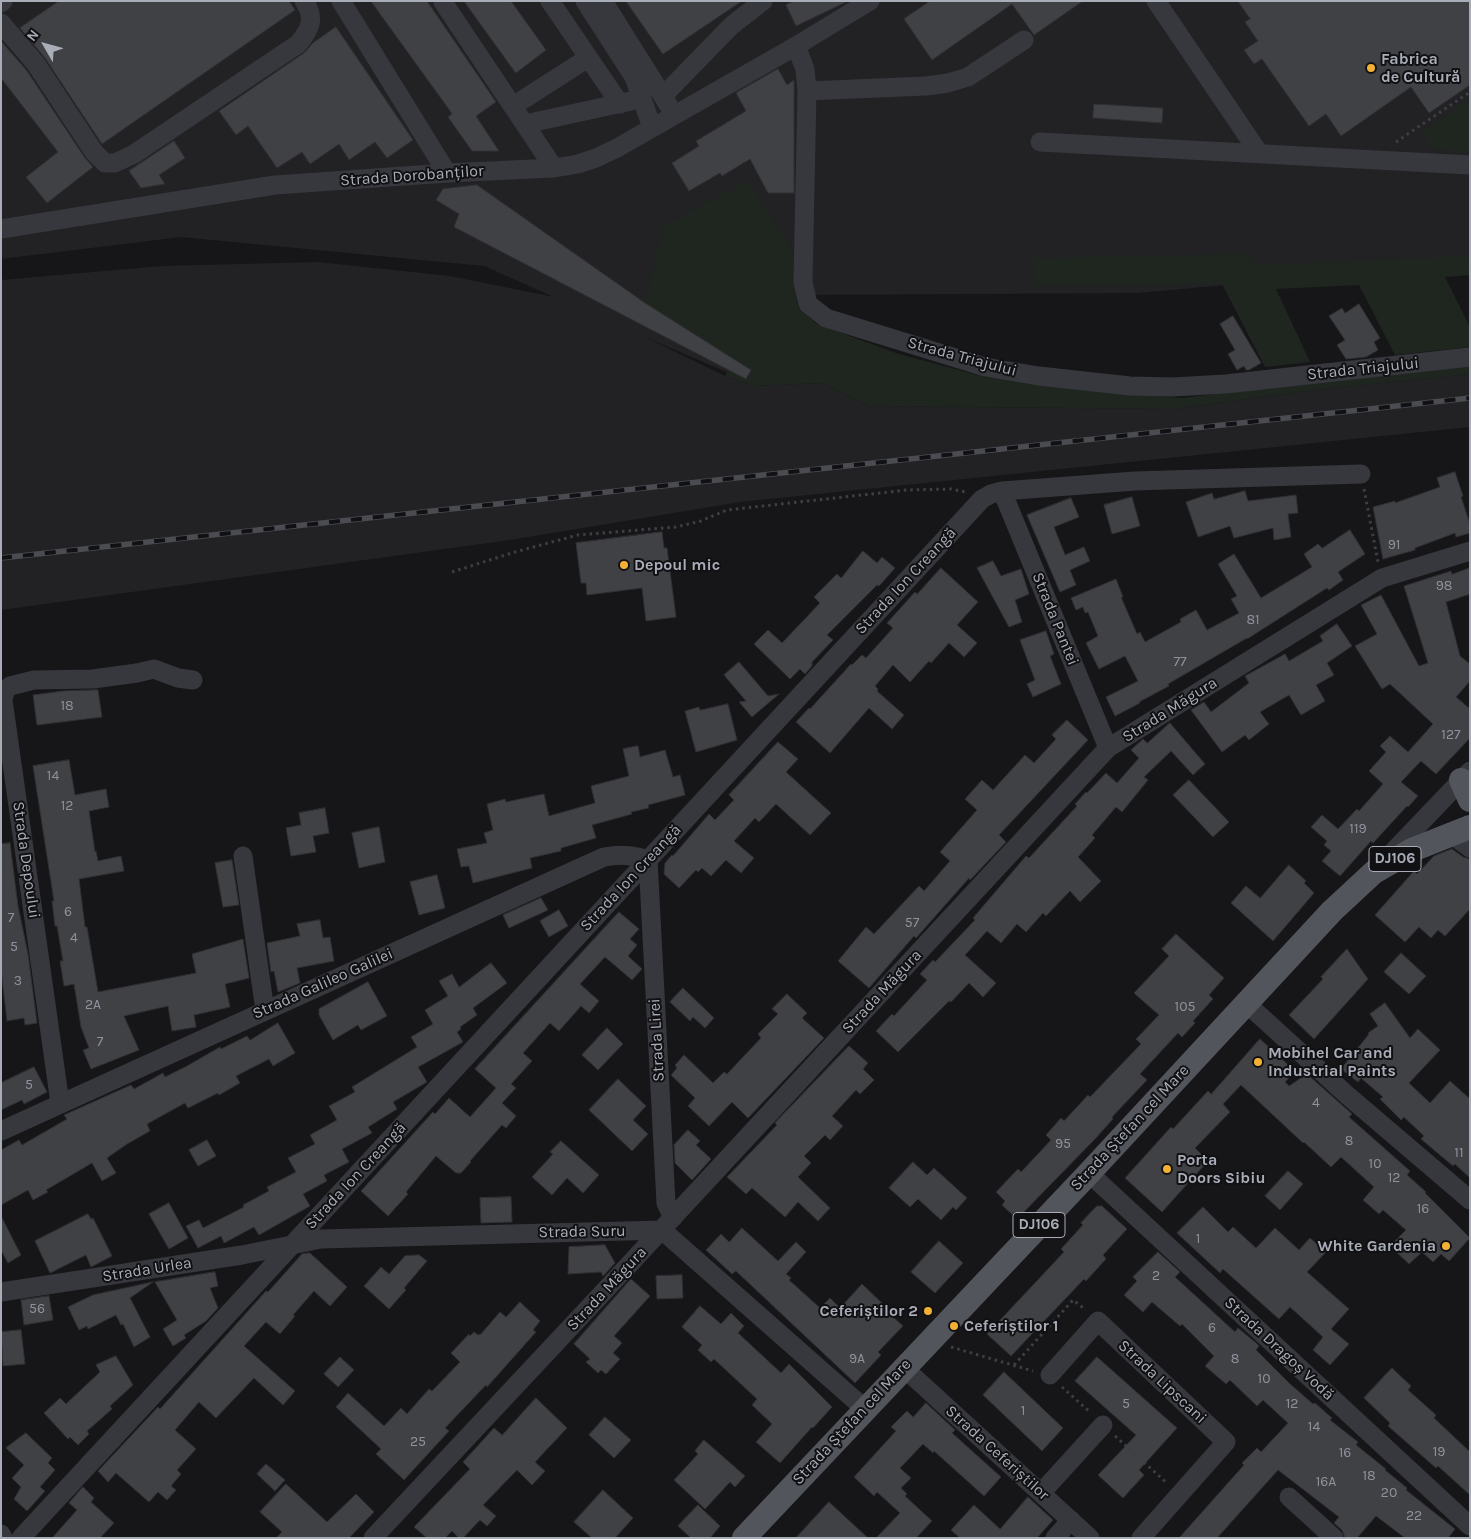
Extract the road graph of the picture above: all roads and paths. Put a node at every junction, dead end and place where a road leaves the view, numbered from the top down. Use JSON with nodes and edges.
{"nodes":[{"id":1,"x":304,"y":1,"type":"edge"},
{"id":2,"x":341,"y":1,"type":"edge"},
{"id":3,"x":550,"y":1,"type":"edge"},
{"id":4,"x":585,"y":1,"type":"edge"},
{"id":5,"x":603,"y":1,"type":"edge"},
{"id":6,"x":763,"y":1,"type":"edge"},
{"id":7,"x":870,"y":1,"type":"edge"},
{"id":8,"x":1156,"y":1,"type":"edge"},
{"id":9,"x":443,"y":2,"type":"edge"},
{"id":10,"x":1,"y":23,"type":"edge"},
{"id":11,"x":1024,"y":40,"type":"dead end"},
{"id":12,"x":796,"y":46,"type":"junction"},
{"id":13,"x":588,"y":58,"type":"junction"},
{"id":14,"x":807,"y":91,"type":"junction"},
{"id":15,"x":1470,"y":92,"type":"edge"},
{"id":16,"x":663,"y":96,"type":"junction"},
{"id":17,"x":643,"y":98,"type":"junction"},
{"id":18,"x":620,"y":104,"type":"junction"},
{"id":19,"x":513,"y":106,"type":"junction"},
{"id":20,"x":674,"y":114,"type":"junction"},
{"id":21,"x":525,"y":124,"type":"junction"},
{"id":22,"x":652,"y":127,"type":"junction"},
{"id":23,"x":1040,"y":142,"type":"dead end"},
{"id":24,"x":1259,"y":153,"type":"junction"},
{"id":25,"x":1371,"y":160,"type":"junction"},
{"id":26,"x":1470,"y":165,"type":"edge"},
{"id":27,"x":554,"y":168,"type":"junction"},
{"id":28,"x":446,"y":173,"type":"junction"},
{"id":29,"x":1,"y":229,"type":"edge"},
{"id":30,"x":1470,"y":357,"type":"edge"},
{"id":31,"x":1361,"y":474,"type":"joint"},
{"id":32,"x":1002,"y":491,"type":"junction"},
{"id":33,"x":982,"y":499,"type":"junction"},
{"id":34,"x":1470,"y":551,"type":"edge"},
{"id":35,"x":452,"y":572,"type":"dead end"},
{"id":36,"x":1382,"y":578,"type":"junction"},
{"id":37,"x":194,"y":680,"type":"dead end"},
{"id":38,"x":1108,"y":748,"type":"junction"},
{"id":39,"x":1467,"y":784,"type":"edge"},
{"id":40,"x":1460,"y":830,"type":"edge"},
{"id":41,"x":1470,"y":848,"type":"edge"},
{"id":42,"x":243,"y":856,"type":"dead end"},
{"id":43,"x":648,"y":860,"type":"junction"},
{"id":44,"x":1374,"y":872,"type":"junction"},
{"id":45,"x":1246,"y":1003,"type":"junction"},
{"id":46,"x":265,"y":1011,"type":"junction"},
{"id":47,"x":60,"y":1103,"type":"junction"},
{"id":48,"x":1,"y":1131,"type":"edge"},
{"id":49,"x":1089,"y":1173,"type":"junction"},
{"id":50,"x":1470,"y":1200,"type":"edge"},
{"id":51,"x":667,"y":1224,"type":"junction"},
{"id":52,"x":292,"y":1245,"type":"junction"},
{"id":53,"x":1,"y":1292,"type":"edge"},
{"id":54,"x":1098,"y":1321,"type":"junction"},
{"id":55,"x":929,"y":1341,"type":"junction"},
{"id":56,"x":1014,"y":1365,"type":"junction"},
{"id":57,"x":904,"y":1368,"type":"junction"},
{"id":58,"x":1050,"y":1376,"type":"joint"},
{"id":59,"x":865,"y":1409,"type":"junction"},
{"id":60,"x":1103,"y":1425,"type":"dead end"},
{"id":61,"x":1041,"y":1493,"type":"junction"},
{"id":62,"x":1289,"y":1497,"type":"dead end"},
{"id":63,"x":1071,"y":1520,"type":"junction"},
{"id":64,"x":1470,"y":1526,"type":"edge"},
{"id":65,"x":1,"y":1534,"type":"edge"},
{"id":66,"x":3,"y":1538,"type":"edge"},
{"id":67,"x":21,"y":1538,"type":"edge"},
{"id":68,"x":373,"y":1538,"type":"edge"},
{"id":69,"x":744,"y":1538,"type":"edge"},
{"id":70,"x":1055,"y":1538,"type":"edge"},
{"id":71,"x":1090,"y":1538,"type":"edge"},
{"id":72,"x":1141,"y":1538,"type":"edge"},
{"id":73,"x":1334,"y":1538,"type":"edge"}],
"edges":[{"from":1,"to":10,"type":"street"},
{"from":2,"to":28,"type":"street"},
{"from":3,"to":13,"type":"street"},
{"from":4,"to":17,"type":"street"},
{"from":5,"to":16,"type":"street"},
{"from":6,"to":16,"type":"street"},
{"from":7,"to":12,"type":"street"},
{"from":8,"to":24,"type":"street"},
{"from":9,"to":19,"type":"street"},
{"from":11,"to":14,"type":"street"},
{"from":12,"to":14,"type":"street","name":"Strada Triajului"},
{"from":12,"to":20,"type":"street","name":"Strada Dorobanților"},
{"from":13,"to":18,"type":"street"},
{"from":13,"to":19,"type":"street"},
{"from":14,"to":30,"type":"street","name":"Strada Triajului"},
{"from":15,"to":25,"type":"path"},
{"from":16,"to":20,"type":"street"},
{"from":17,"to":18,"type":"street"},
{"from":17,"to":22,"type":"street"},
{"from":18,"to":21,"type":"street"},
{"from":19,"to":21,"type":"street"},
{"from":20,"to":22,"type":"street","name":"Strada Dorobanților"},
{"from":21,"to":27,"type":"street"},
{"from":22,"to":27,"type":"street","name":"Strada Dorobanților"},
{"from":23,"to":24,"type":"street"},
{"from":24,"to":25,"type":"street"},
{"from":25,"to":26,"type":"street"},
{"from":27,"to":28,"type":"street","name":"Strada Dorobanților"},
{"from":28,"to":29,"type":"street","name":"Strada Dorobanților"},
{"from":31,"to":32,"type":"street","name":"Strada Ion Creangă"},
{"from":31,"to":36,"type":"path"},
{"from":32,"to":33,"type":"street","name":"Strada Ion Creangă"},
{"from":32,"to":38,"type":"street","name":"Strada Pantei"},
{"from":33,"to":35,"type":"path"},
{"from":33,"to":43,"type":"street","name":"Strada Ion Creangă"},
{"from":34,"to":36,"type":"street","name":"Strada Măgura"},
{"from":36,"to":38,"type":"street","name":"Strada Măgura"},
{"from":37,"to":47,"type":"street","name":"Strada Depoului"},
{"from":38,"to":51,"type":"street","name":"Strada Măgura"},
{"from":39,"to":44,"type":"street","name":"Strada Ștefan cel Mare"},
{"from":40,"to":41,"type":"street"},
{"from":40,"to":44,"type":"main road","name":"Strada Ștefan cel Mare","number":"DJ106"},
{"from":42,"to":46,"type":"street"},
{"from":43,"to":46,"type":"street","name":"Strada Galileo Galilei"},
{"from":43,"to":51,"type":"street","name":"Strada Lirei"},
{"from":43,"to":52,"type":"street","name":"Strada Ion Creangă"},
{"from":44,"to":45,"type":"main road","name":"Strada Ștefan cel Mare","number":"DJ106"},
{"from":45,"to":49,"type":"main road","name":"Strada Ștefan cel Mare","number":"DJ106"},
{"from":45,"to":50,"type":"street"},
{"from":46,"to":47,"type":"street","name":"Strada Galileo Galilei"},
{"from":47,"to":48,"type":"street","name":"Strada Galileo Galilei"},
{"from":49,"to":55,"type":"main road","name":"Strada Ștefan cel Mare","number":"DJ106"},
{"from":49,"to":64,"type":"street","name":"Strada Dragoș Vodă"},
{"from":51,"to":52,"type":"street","name":"Strada Suru"},
{"from":51,"to":59,"type":"street"},
{"from":51,"to":68,"type":"street","name":"Strada Măgura"},
{"from":52,"to":53,"type":"street","name":"Strada Urlea"},
{"from":52,"to":67,"type":"street","name":"Strada Ion Creangă"},
{"from":54,"to":56,"type":"path"},
{"from":54,"to":58,"type":"street"},
{"from":54,"to":72,"type":"street","name":"Strada Lipscani"},
{"from":55,"to":56,"type":"path"},
{"from":55,"to":57,"type":"main road","name":"Strada Ștefan cel Mare","number":"DJ106"},
{"from":56,"to":58,"type":"path"},
{"from":57,"to":59,"type":"main road","name":"Strada Ștefan cel Mare","number":"DJ106"},
{"from":57,"to":61,"type":"street","name":"Strada Ceferiștilor"},
{"from":59,"to":69,"type":"main road","name":"Strada Ștefan cel Mare","number":"DJ106"},
{"from":60,"to":61,"type":"street"},
{"from":61,"to":63,"type":"street","name":"Strada Ceferiștilor"},
{"from":62,"to":73,"type":"street"},
{"from":63,"to":70,"type":"street"},
{"from":63,"to":71,"type":"street","name":"Strada Ceferiștilor"},
{"from":65,"to":66,"type":"street"}]}
